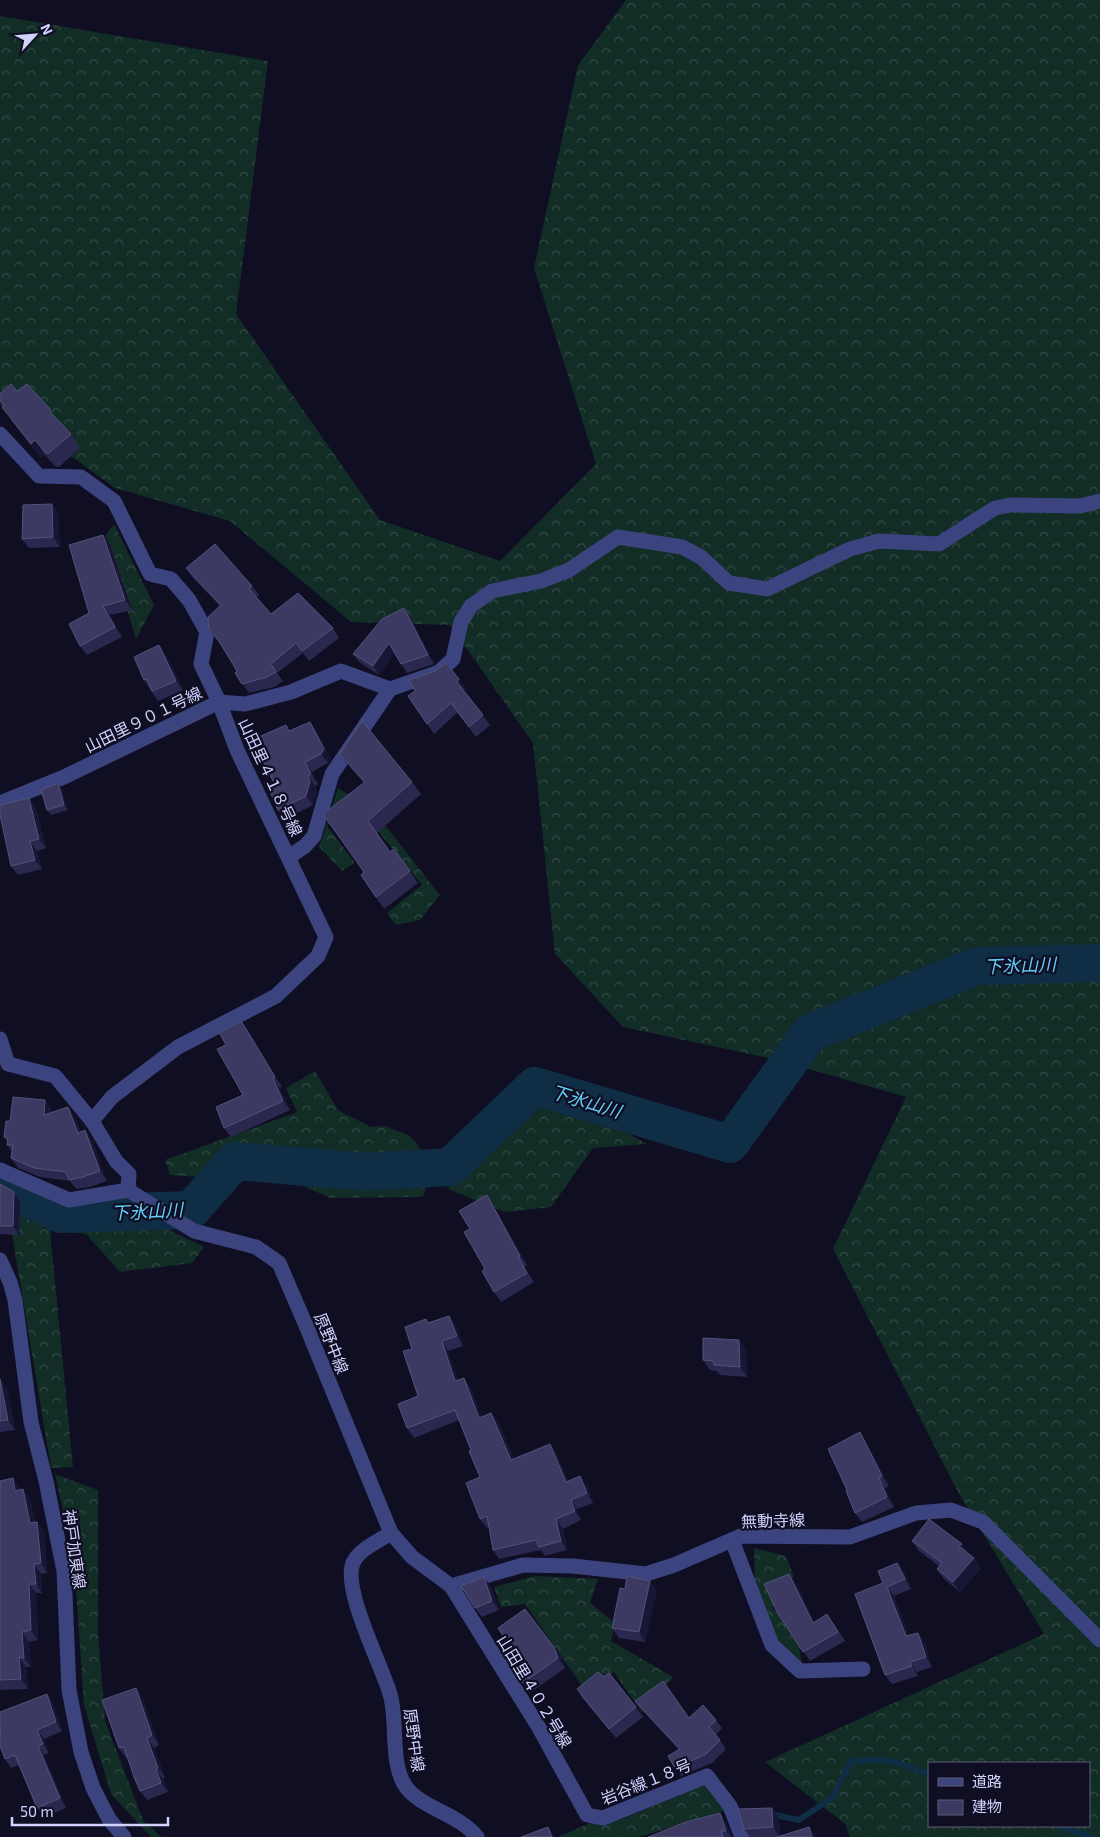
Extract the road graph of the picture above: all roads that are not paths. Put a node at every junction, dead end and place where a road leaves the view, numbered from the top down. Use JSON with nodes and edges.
{"nodes":[{"id":1,"x":0,"y":434,"type":"edge"},
{"id":2,"x":1100,"y":501,"type":"edge"},
{"id":3,"x":390,"y":689,"type":"junction"},
{"id":4,"x":219,"y":702,"type":"junction"},
{"id":5,"x":0,"y":803,"type":"edge"},
{"id":6,"x":289,"y":857,"type":"junction"},
{"id":7,"x":0,"y":1039,"type":"edge"},
{"id":8,"x":92,"y":1121,"type":"junction"},
{"id":9,"x":0,"y":1170,"type":"edge"},
{"id":10,"x":129,"y":1190,"type":"junction"},
{"id":11,"x":0,"y":1260,"type":"edge"},
{"id":12,"x":392,"y":1533,"type":"junction"},
{"id":13,"x":732,"y":1540,"type":"junction"},
{"id":14,"x":451,"y":1586,"type":"junction"},
{"id":15,"x":1100,"y":1640,"type":"edge"},
{"id":16,"x":863,"y":1669,"type":"dead end"},
{"id":17,"x":587,"y":1815,"type":"joint"},
{"id":18,"x":741,"y":1833,"type":"edge"},
{"id":19,"x":124,"y":1837,"type":"edge"},
{"id":20,"x":477,"y":1837,"type":"edge"}],
"edges":[{"from":1,"to":4,"type":"street","name":"山田里４１８号線"},
{"from":2,"to":3,"type":"street"},
{"from":3,"to":4,"type":"street","name":"山田里９０１号線"},
{"from":3,"to":6,"type":"street"},
{"from":4,"to":5,"type":"street","name":"山田里９０１号線"},
{"from":4,"to":6,"type":"street","name":"山田里４１８号線"},
{"from":6,"to":8,"type":"street","name":"山田里４１８号線"},
{"from":7,"to":8,"type":"street"},
{"from":8,"to":10,"type":"street"},
{"from":9,"to":10,"type":"street"},
{"from":10,"to":12,"type":"street","name":"原野中線"},
{"from":11,"to":19,"type":"street","name":"神戸加東線"},
{"from":12,"to":14,"type":"street"},
{"from":12,"to":20,"type":"street","name":"原野中線"},
{"from":13,"to":14,"type":"street","name":"無動寺線"},
{"from":13,"to":15,"type":"street","name":"無動寺線"},
{"from":13,"to":16,"type":"street"},
{"from":14,"to":17,"type":"street","name":"山田里４０２号線"},
{"from":17,"to":18,"type":"street","name":"岩谷線１８号"}]}
